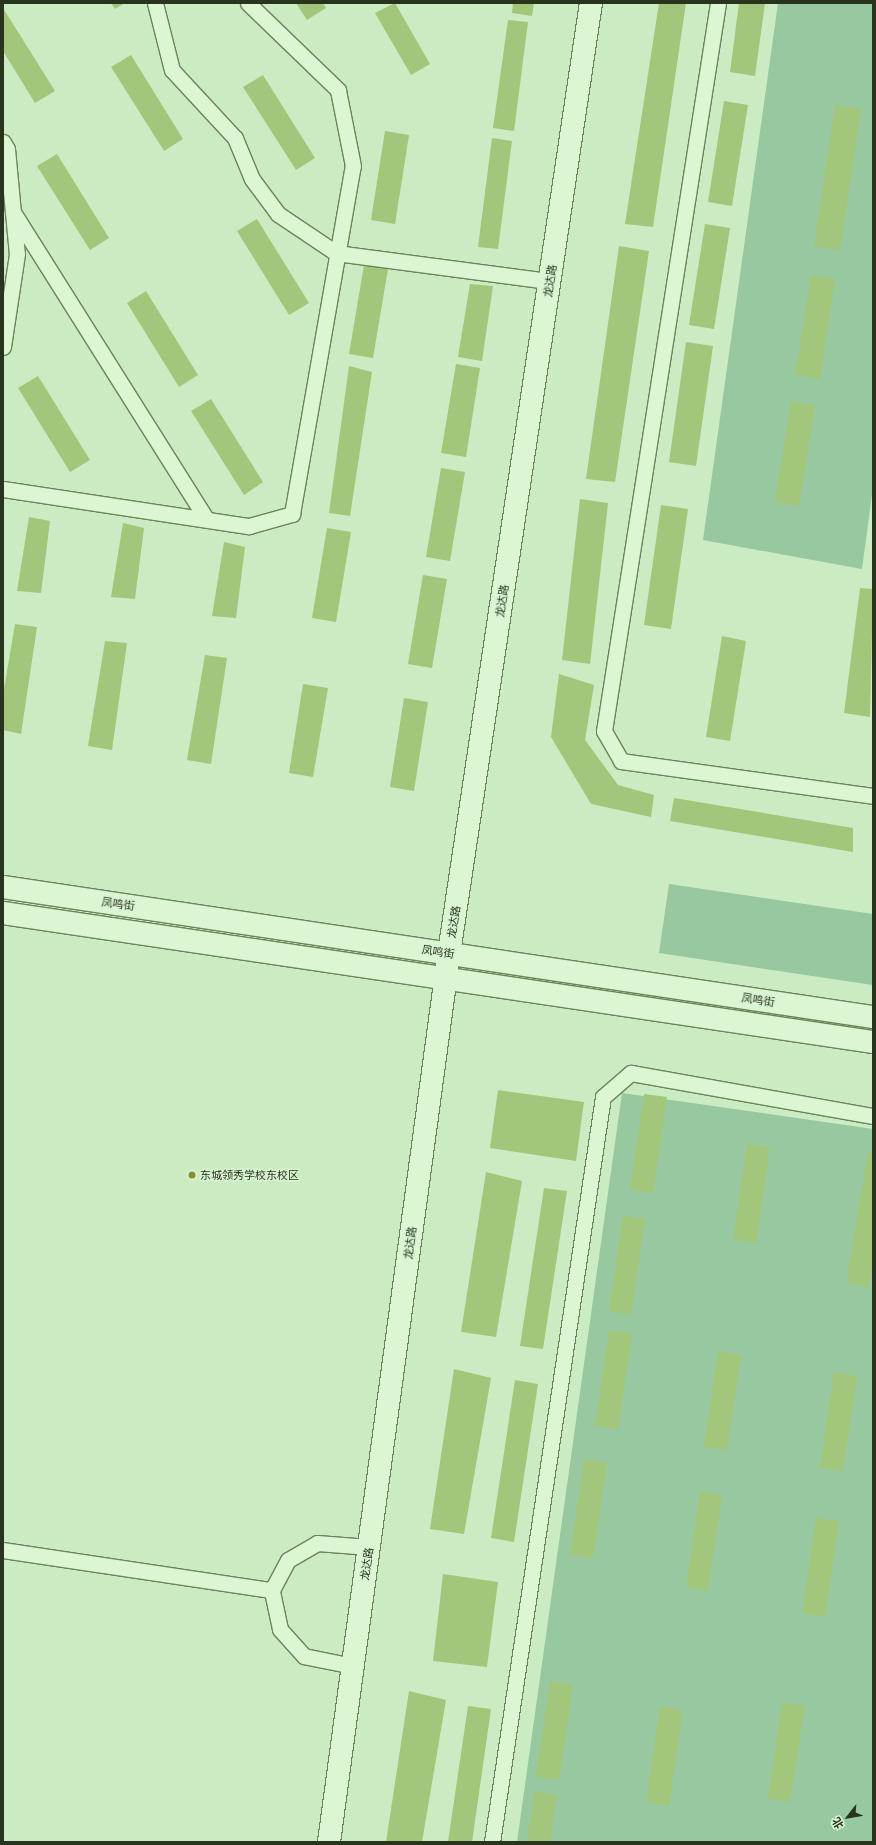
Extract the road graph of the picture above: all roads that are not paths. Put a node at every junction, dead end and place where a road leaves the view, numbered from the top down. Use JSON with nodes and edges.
{"nodes":[{"id":1,"x":155,"y":3,"type":"edge"},
{"id":2,"x":248,"y":3,"type":"edge"},
{"id":3,"x":591,"y":3,"type":"edge"},
{"id":4,"x":718,"y":3,"type":"edge"},
{"id":5,"x":3,"y":142,"type":"edge"},
{"id":6,"x":13,"y":212,"type":"junction"},
{"id":7,"x":336,"y":253,"type":"junction"},
{"id":8,"x":550,"y":281,"type":"junction"},
{"id":9,"x":3,"y":347,"type":"edge"},
{"id":10,"x":3,"y":489,"type":"edge"},
{"id":11,"x":206,"y":520,"type":"junction"},
{"id":12,"x":873,"y":796,"type":"edge"},
{"id":13,"x":3,"y":887,"type":"edge"},
{"id":14,"x":3,"y":913,"type":"edge"},
{"id":15,"x":449,"y":953,"type":"junction"},
{"id":16,"x":446,"y":978,"type":"junction"},
{"id":17,"x":873,"y":1017,"type":"edge"},
{"id":18,"x":873,"y":1042,"type":"edge"},
{"id":19,"x":873,"y":1116,"type":"edge"},
{"id":20,"x":369,"y":1547,"type":"junction"},
{"id":21,"x":3,"y":1550,"type":"edge"},
{"id":22,"x":272,"y":1590,"type":"junction"},
{"id":23,"x":353,"y":1666,"type":"junction"},
{"id":24,"x":329,"y":1842,"type":"edge"},
{"id":25,"x":492,"y":1842,"type":"edge"}],
"edges":[{"from":1,"to":7,"type":"street"},
{"from":2,"to":7,"type":"street"},
{"from":3,"to":8,"type":"street","name":"龙达路"},
{"from":4,"to":12,"type":"street"},
{"from":5,"to":6,"type":"street"},
{"from":6,"to":9,"type":"street"},
{"from":6,"to":11,"type":"street"},
{"from":7,"to":8,"type":"street"},
{"from":7,"to":11,"type":"street"},
{"from":8,"to":15,"type":"street","name":"龙达路"},
{"from":10,"to":11,"type":"street"},
{"from":13,"to":15,"type":"street","name":"凤鸣街"},
{"from":14,"to":16,"type":"street"},
{"from":15,"to":16,"type":"street","name":"龙达路"},
{"from":15,"to":17,"type":"street","name":"凤鸣街"},
{"from":16,"to":18,"type":"street"},
{"from":16,"to":20,"type":"street","name":"龙达路"},
{"from":19,"to":25,"type":"street"},
{"from":20,"to":22,"type":"street"},
{"from":20,"to":23,"type":"street","name":"龙达路"},
{"from":21,"to":22,"type":"street"},
{"from":22,"to":23,"type":"street"},
{"from":23,"to":24,"type":"street","name":"龙达路"}]}
